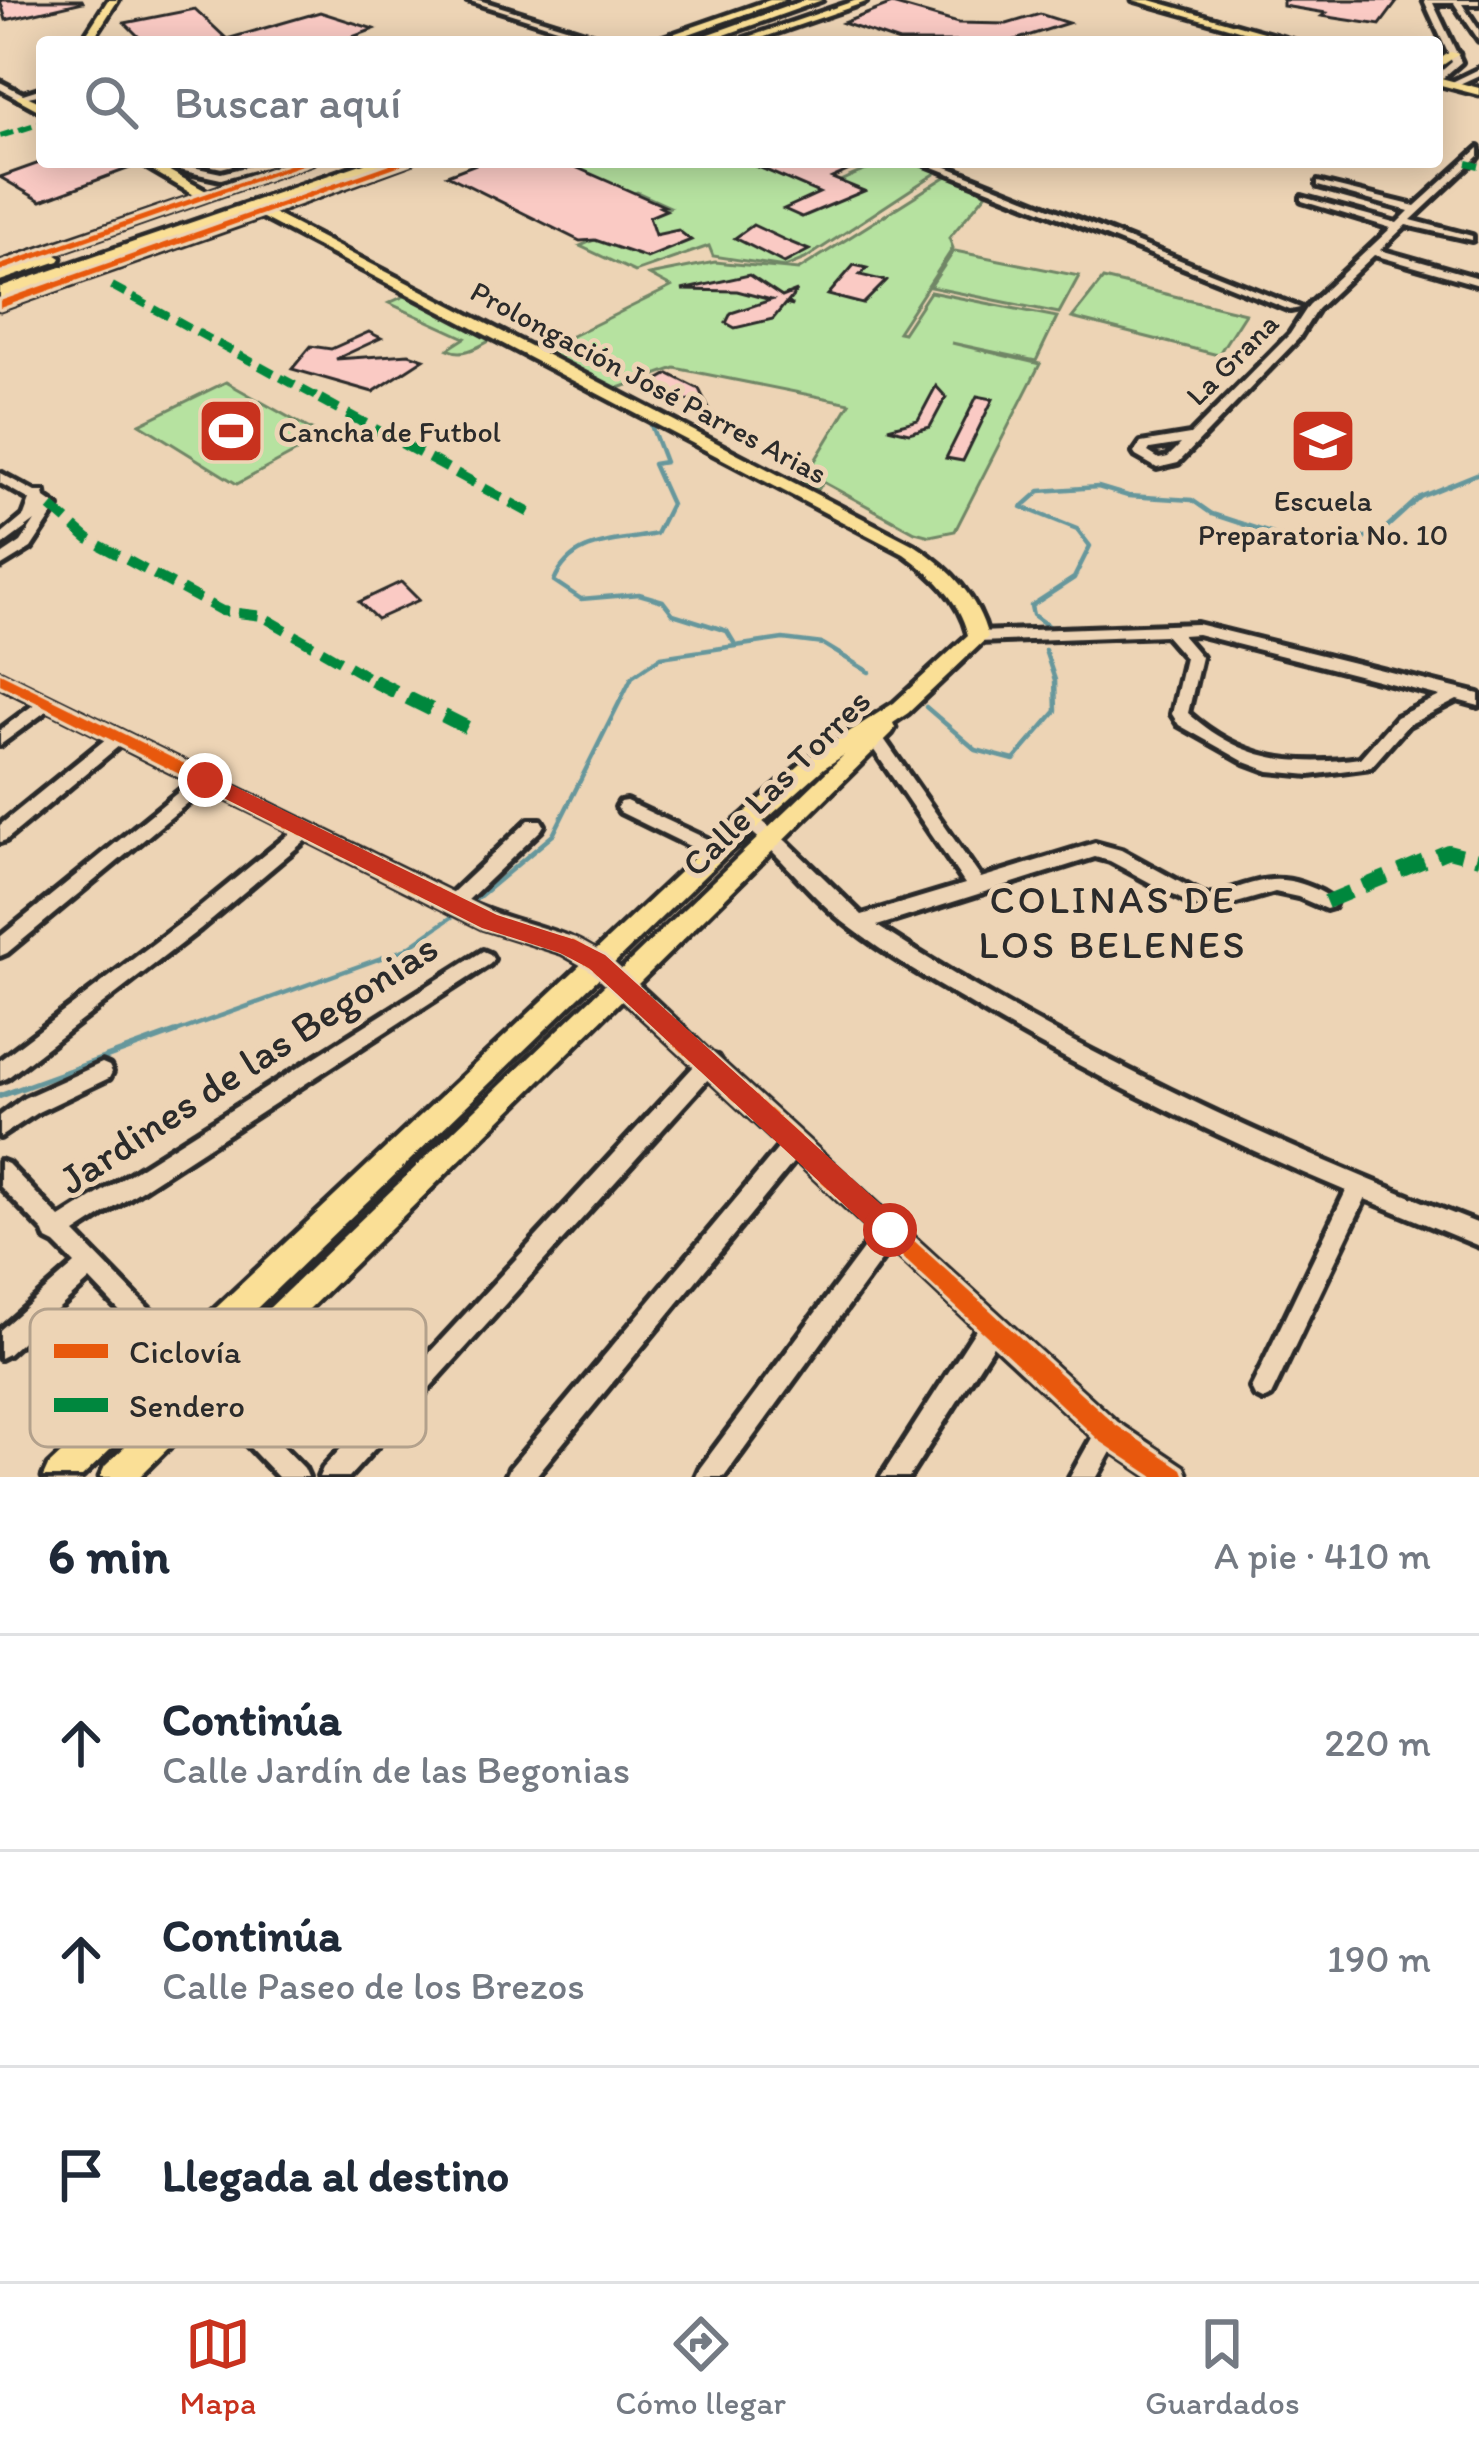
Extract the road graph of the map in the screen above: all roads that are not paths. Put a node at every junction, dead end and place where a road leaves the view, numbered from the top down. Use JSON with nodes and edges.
{"nodes":[{"id":1,"x":113,"y":0,"type":"edge"},
{"id":2,"x":125,"y":0,"type":"edge"},
{"id":3,"x":780,"y":0,"type":"edge"},
{"id":4,"x":790,"y":0,"type":"edge"},
{"id":5,"x":816,"y":0,"type":"edge"},
{"id":6,"x":843,"y":0,"type":"edge"},
{"id":7,"x":1138,"y":0,"type":"edge"},
{"id":8,"x":1155,"y":0,"type":"edge"},
{"id":9,"x":1428,"y":0,"type":"edge"},
{"id":10,"x":480,"y":1,"type":"edge"},
{"id":11,"x":864,"y":1,"type":"edge"},
{"id":12,"x":1457,"y":1,"type":"edge"},
{"id":13,"x":1479,"y":2,"type":"edge"},
{"id":14,"x":1201,"y":15,"type":"junction"},
{"id":15,"x":90,"y":36,"type":"edge"},
{"id":16,"x":103,"y":36,"type":"edge"},
{"id":17,"x":592,"y":36,"type":"edge"},
{"id":18,"x":592,"y":36,"type":"edge"},
{"id":19,"x":673,"y":36,"type":"edge"},
{"id":20,"x":689,"y":36,"type":"edge"},
{"id":21,"x":711,"y":36,"type":"edge"},
{"id":22,"x":741,"y":36,"type":"edge"},
{"id":23,"x":754,"y":36,"type":"edge"},
{"id":24,"x":768,"y":36,"type":"edge"},
{"id":25,"x":1273,"y":36,"type":"edge"},
{"id":26,"x":1285,"y":36,"type":"edge"},
{"id":27,"x":1479,"y":37,"type":"edge"},
{"id":28,"x":1454,"y":55,"type":"joint"},
{"id":29,"x":1479,"y":73,"type":"edge"},
{"id":30,"x":1443,"y":78,"type":"edge"},
{"id":31,"x":0,"y":81,"type":"edge"},
{"id":32,"x":1479,"y":90,"type":"edge"},
{"id":33,"x":32,"y":94,"type":"edge"},
{"id":34,"x":1475,"y":160,"type":"edge"},
{"id":35,"x":155,"y":168,"type":"edge"},
{"id":36,"x":175,"y":168,"type":"edge"},
{"id":37,"x":184,"y":168,"type":"edge"},
{"id":38,"x":254,"y":168,"type":"edge"},
{"id":39,"x":288,"y":168,"type":"edge"},
{"id":40,"x":321,"y":168,"type":"edge"},
{"id":41,"x":364,"y":168,"type":"edge"},
{"id":42,"x":365,"y":168,"type":"edge"},
{"id":43,"x":388,"y":168,"type":"edge"},
{"id":44,"x":941,"y":168,"type":"edge"},
{"id":45,"x":1322,"y":184,"type":"dead end"},
{"id":46,"x":225,"y":191,"type":"junction"},
{"id":47,"x":208,"y":196,"type":"junction"},
{"id":48,"x":1306,"y":199,"type":"dead end"},
{"id":49,"x":1418,"y":210,"type":"junction"},
{"id":50,"x":262,"y":213,"type":"junction"},
{"id":51,"x":1403,"y":224,"type":"junction"},
{"id":52,"x":1479,"y":226,"type":"edge"},
{"id":53,"x":1468,"y":238,"type":"junction"},
{"id":54,"x":1478,"y":251,"type":"edge"},
{"id":55,"x":1374,"y":252,"type":"junction"},
{"id":56,"x":121,"y":262,"type":"junction"},
{"id":57,"x":0,"y":272,"type":"edge"},
{"id":58,"x":1479,"y":282,"type":"edge"},
{"id":59,"x":0,"y":294,"type":"edge"},
{"id":60,"x":0,"y":305,"type":"edge"},
{"id":61,"x":1301,"y":311,"type":"junction"},
{"id":62,"x":1188,"y":439,"type":"dead end"},
{"id":63,"x":0,"y":477,"type":"edge"},
{"id":64,"x":39,"y":496,"type":"junction"},
{"id":65,"x":0,"y":543,"type":"edge"},
{"id":66,"x":0,"y":563,"type":"edge"},
{"id":67,"x":1170,"y":631,"type":"junction"},
{"id":68,"x":978,"y":637,"type":"junction"},
{"id":69,"x":0,"y":678,"type":"edge"},
{"id":70,"x":1456,"y":694,"type":"junction"},
{"id":71,"x":1479,"y":700,"type":"edge"},
{"id":72,"x":48,"y":702,"type":"junction"},
{"id":73,"x":873,"y":733,"type":"junction"},
{"id":74,"x":118,"y":736,"type":"junction"},
{"id":75,"x":0,"y":739,"type":"edge"},
{"id":76,"x":205,"y":780,"type":"junction"},
{"id":77,"x":626,"y":807,"type":"dead end"},
{"id":78,"x":750,"y":821,"type":"junction"},
{"id":79,"x":535,"y":825,"type":"dead end"},
{"id":80,"x":306,"y":830,"type":"junction"},
{"id":81,"x":0,"y":835,"type":"edge"},
{"id":82,"x":772,"y":836,"type":"junction"},
{"id":83,"x":716,"y":851,"type":"junction"},
{"id":84,"x":977,"y":887,"type":"junction"},
{"id":85,"x":1326,"y":902,"type":"dead end"},
{"id":86,"x":454,"y":904,"type":"junction"},
{"id":87,"x":858,"y":924,"type":"junction"},
{"id":88,"x":0,"y":948,"type":"edge"},
{"id":89,"x":483,"y":958,"type":"dead end"},
{"id":90,"x":597,"y":962,"type":"junction"},
{"id":91,"x":625,"y":984,"type":"junction"},
{"id":92,"x":710,"y":1063,"type":"junction"},
{"id":93,"x":0,"y":1072,"type":"edge"},
{"id":94,"x":102,"y":1072,"type":"dead end"},
{"id":95,"x":0,"y":1128,"type":"edge"},
{"id":96,"x":796,"y":1143,"type":"junction"},
{"id":97,"x":0,"y":1172,"type":"edge"},
{"id":98,"x":1358,"y":1188,"type":"junction"},
{"id":99,"x":890,"y":1230,"type":"junction"},
{"id":100,"x":55,"y":1233,"type":"junction"},
{"id":101,"x":1479,"y":1235,"type":"edge"},
{"id":102,"x":88,"y":1267,"type":"junction"},
{"id":103,"x":41,"y":1309,"type":"edge"},
{"id":104,"x":130,"y":1309,"type":"edge"},
{"id":105,"x":232,"y":1309,"type":"edge"},
{"id":106,"x":290,"y":1309,"type":"edge"},
{"id":107,"x":30,"y":1319,"type":"edge"},
{"id":108,"x":992,"y":1325,"type":"junction"},
{"id":109,"x":0,"y":1346,"type":"edge"},
{"id":110,"x":426,"y":1374,"type":"edge"},
{"id":111,"x":1263,"y":1388,"type":"dead end"},
{"id":112,"x":1108,"y":1433,"type":"junction"},
{"id":113,"x":90,"y":1447,"type":"edge"},
{"id":114,"x":147,"y":1447,"type":"edge"},
{"id":115,"x":266,"y":1447,"type":"edge"},
{"id":116,"x":359,"y":1447,"type":"edge"},
{"id":117,"x":59,"y":1477,"type":"edge"},
{"id":118,"x":116,"y":1477,"type":"edge"},
{"id":119,"x":295,"y":1477,"type":"edge"},
{"id":120,"x":332,"y":1477,"type":"edge"},
{"id":121,"x":519,"y":1477,"type":"edge"},
{"id":122,"x":709,"y":1477,"type":"edge"},
{"id":123,"x":894,"y":1477,"type":"edge"},
{"id":124,"x":1083,"y":1477,"type":"edge"},
{"id":125,"x":1174,"y":1477,"type":"edge"}],
"edges":[{"from":1,"to":15,"type":"main road"},
{"from":2,"to":16,"type":"main road"},
{"from":3,"to":19,"type":"main road"},
{"from":4,"to":20,"type":"main road"},
{"from":5,"to":21,"type":"highway"},
{"from":6,"to":22,"type":"highway"},
{"from":7,"to":14,"type":"main road"},
{"from":8,"to":14,"type":"main road"},
{"from":9,"to":12,"type":"street"},
{"from":9,"to":28,"type":"street"},
{"from":10,"to":17,"type":"street"},
{"from":10,"to":18,"type":"street"},
{"from":11,"to":23,"type":"main road"},
{"from":11,"to":24,"type":"main road"},
{"from":12,"to":13,"type":"street"},
{"from":12,"to":27,"type":"street"},
{"from":14,"to":25,"type":"main road"},
{"from":14,"to":26,"type":"main road"},
{"from":28,"to":30,"type":"main road"},
{"from":29,"to":30,"type":"street"},
{"from":30,"to":32,"type":"main road"},
{"from":31,"to":33,"type":"street"},
{"from":34,"to":49,"type":"street","name":"La Grana"},
{"from":35,"to":47,"type":"main road"},
{"from":36,"to":46,"type":"main road"},
{"from":37,"to":38,"type":"street"},
{"from":39,"to":46,"type":"main road"},
{"from":40,"to":57,"type":"highway"},
{"from":41,"to":59,"type":"highway"},
{"from":42,"to":56,"type":"highway"},
{"from":43,"to":50,"type":"main road"},
{"from":44,"to":61,"type":"street"},
{"from":45,"to":49,"type":"street"},
{"from":46,"to":47,"type":"main road"},
{"from":47,"to":57,"type":"main road"},
{"from":48,"to":51,"type":"street"},
{"from":49,"to":51,"type":"street","name":"La Grana"},
{"from":50,"to":56,"type":"main road"},
{"from":50,"to":68,"type":"main road","name":"Prolongación José Parres Arias"},
{"from":51,"to":53,"type":"street"},
{"from":51,"to":55,"type":"street","name":"La Grana"},
{"from":52,"to":53,"type":"street"},
{"from":53,"to":54,"type":"street"},
{"from":55,"to":58,"type":"street"},
{"from":55,"to":61,"type":"street","name":"La Grana"},
{"from":56,"to":60,"type":"main road"},
{"from":61,"to":62,"type":"street","name":"La Grana"},
{"from":63,"to":64,"type":"street"},
{"from":64,"to":65,"type":"street"},
{"from":64,"to":66,"type":"street"},
{"from":67,"to":68,"type":"street"},
{"from":67,"to":70,"type":"street"},
{"from":67,"to":70,"type":"street"},
{"from":68,"to":73,"type":"main road","name":"Calle Las Torres"},
{"from":69,"to":72,"type":"street"},
{"from":70,"to":71,"type":"street"},
{"from":72,"to":74,"type":"street"},
{"from":72,"to":75,"type":"street"},
{"from":73,"to":78,"type":"main road","name":"Calle Las Torres"},
{"from":73,"to":82,"type":"main road","name":"Calle Las Torres"},
{"from":73,"to":84,"type":"street"},
{"from":74,"to":76,"type":"street"},
{"from":74,"to":81,"type":"street"},
{"from":76,"to":80,"type":"street"},
{"from":76,"to":88,"type":"street"},
{"from":77,"to":83,"type":"street"},
{"from":78,"to":82,"type":"street"},
{"from":78,"to":83,"type":"main road","name":"Calle Las Torres"},
{"from":79,"to":86,"type":"street"},
{"from":80,"to":86,"type":"street"},
{"from":80,"to":93,"type":"street"},
{"from":82,"to":87,"type":"street"},
{"from":82,"to":91,"type":"main road","name":"Calle Las Torres"},
{"from":83,"to":90,"type":"main road","name":"Calle Las Torres"},
{"from":84,"to":85,"type":"street"},
{"from":84,"to":87,"type":"street"},
{"from":86,"to":90,"type":"street"},
{"from":87,"to":98,"type":"street"},
{"from":89,"to":100,"type":"street","name":"Jardines de las Begonias"},
{"from":90,"to":91,"type":"street"},
{"from":90,"to":105,"type":"main road","name":"Calle Las Torres"},
{"from":91,"to":92,"type":"street"},
{"from":91,"to":106,"type":"main road","name":"Calle Las Torres"},
{"from":92,"to":96,"type":"street"},
{"from":92,"to":110,"type":"street"},
{"from":94,"to":95,"type":"street"},
{"from":96,"to":99,"type":"street"},
{"from":96,"to":121,"type":"street"},
{"from":97,"to":100,"type":"street"},
{"from":98,"to":101,"type":"street"},
{"from":98,"to":111,"type":"street"},
{"from":99,"to":108,"type":"street"},
{"from":99,"to":122,"type":"street"},
{"from":100,"to":102,"type":"street"},
{"from":102,"to":103,"type":"street"},
{"from":102,"to":104,"type":"street"},
{"from":107,"to":109,"type":"street"},
{"from":108,"to":112,"type":"street"},
{"from":108,"to":123,"type":"street"},
{"from":112,"to":124,"type":"street"},
{"from":112,"to":125,"type":"street"},
{"from":113,"to":117,"type":"main road","name":"Calle Las Torres"},
{"from":114,"to":118,"type":"main road","name":"Calle Las Torres"},
{"from":115,"to":119,"type":"street"},
{"from":116,"to":120,"type":"street"}]}
